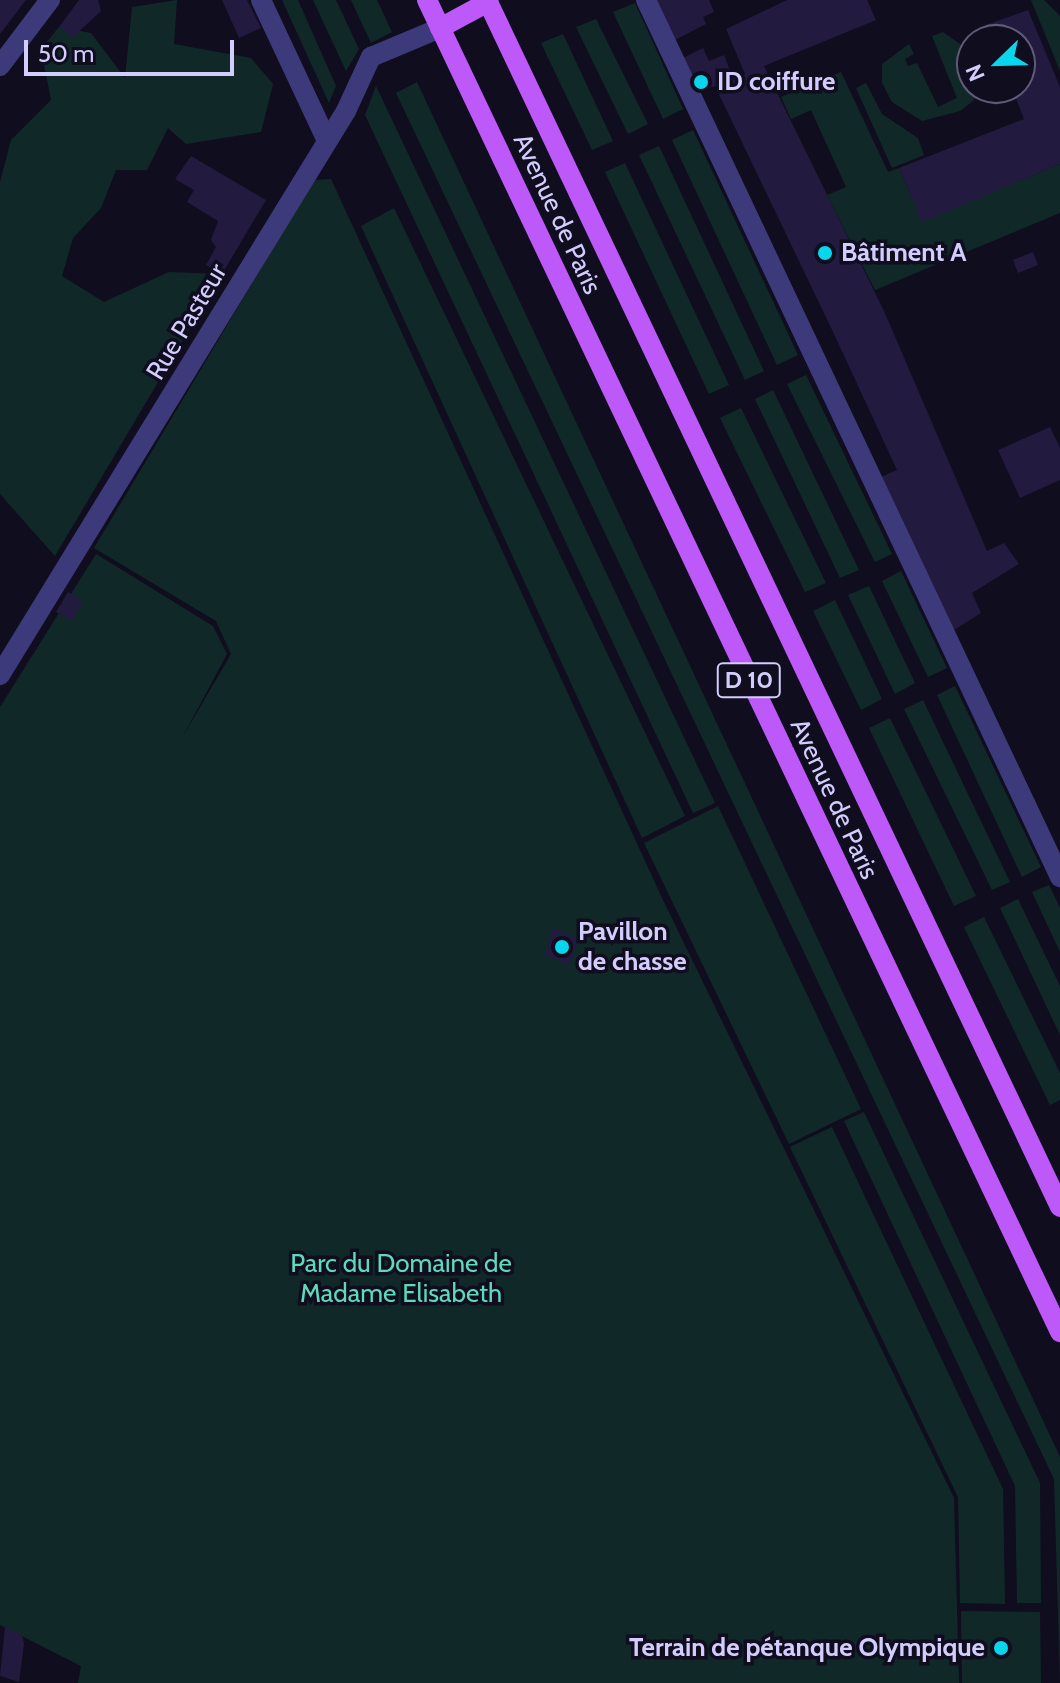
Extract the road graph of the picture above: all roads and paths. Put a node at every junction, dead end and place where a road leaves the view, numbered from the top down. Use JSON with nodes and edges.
{"nodes":[{"id":1,"x":50,"y":0,"type":"edge"},
{"id":2,"x":261,"y":0,"type":"edge"},
{"id":3,"x":427,"y":0,"type":"edge"},
{"id":4,"x":646,"y":0,"type":"edge"},
{"id":5,"x":488,"y":1,"type":"edge"},
{"id":6,"x":440,"y":28,"type":"junction"},
{"id":7,"x":0,"y":66,"type":"edge"},
{"id":8,"x":326,"y":139,"type":"junction"},
{"id":9,"x":0,"y":675,"type":"edge"},
{"id":10,"x":1060,"y":877,"type":"edge"},
{"id":11,"x":1060,"y":1207,"type":"edge"},
{"id":12,"x":1060,"y":1332,"type":"edge"}],
"edges":[{"from":1,"to":7,"type":"street"},
{"from":2,"to":8,"type":"street"},
{"from":3,"to":6,"type":"main road","name":"Avenue de Paris","number":"D 10"},
{"from":4,"to":10,"type":"street"},
{"from":5,"to":6,"type":"main road","name":"Avenue de Paris","number":"D 10"},
{"from":5,"to":11,"type":"main road","name":"Avenue de Paris","number":"D 10"},
{"from":6,"to":8,"type":"street","name":"Rue Pasteur"},
{"from":6,"to":12,"type":"main road","name":"Avenue de Paris","number":"D 10"},
{"from":8,"to":9,"type":"street","name":"Rue Pasteur"}]}
